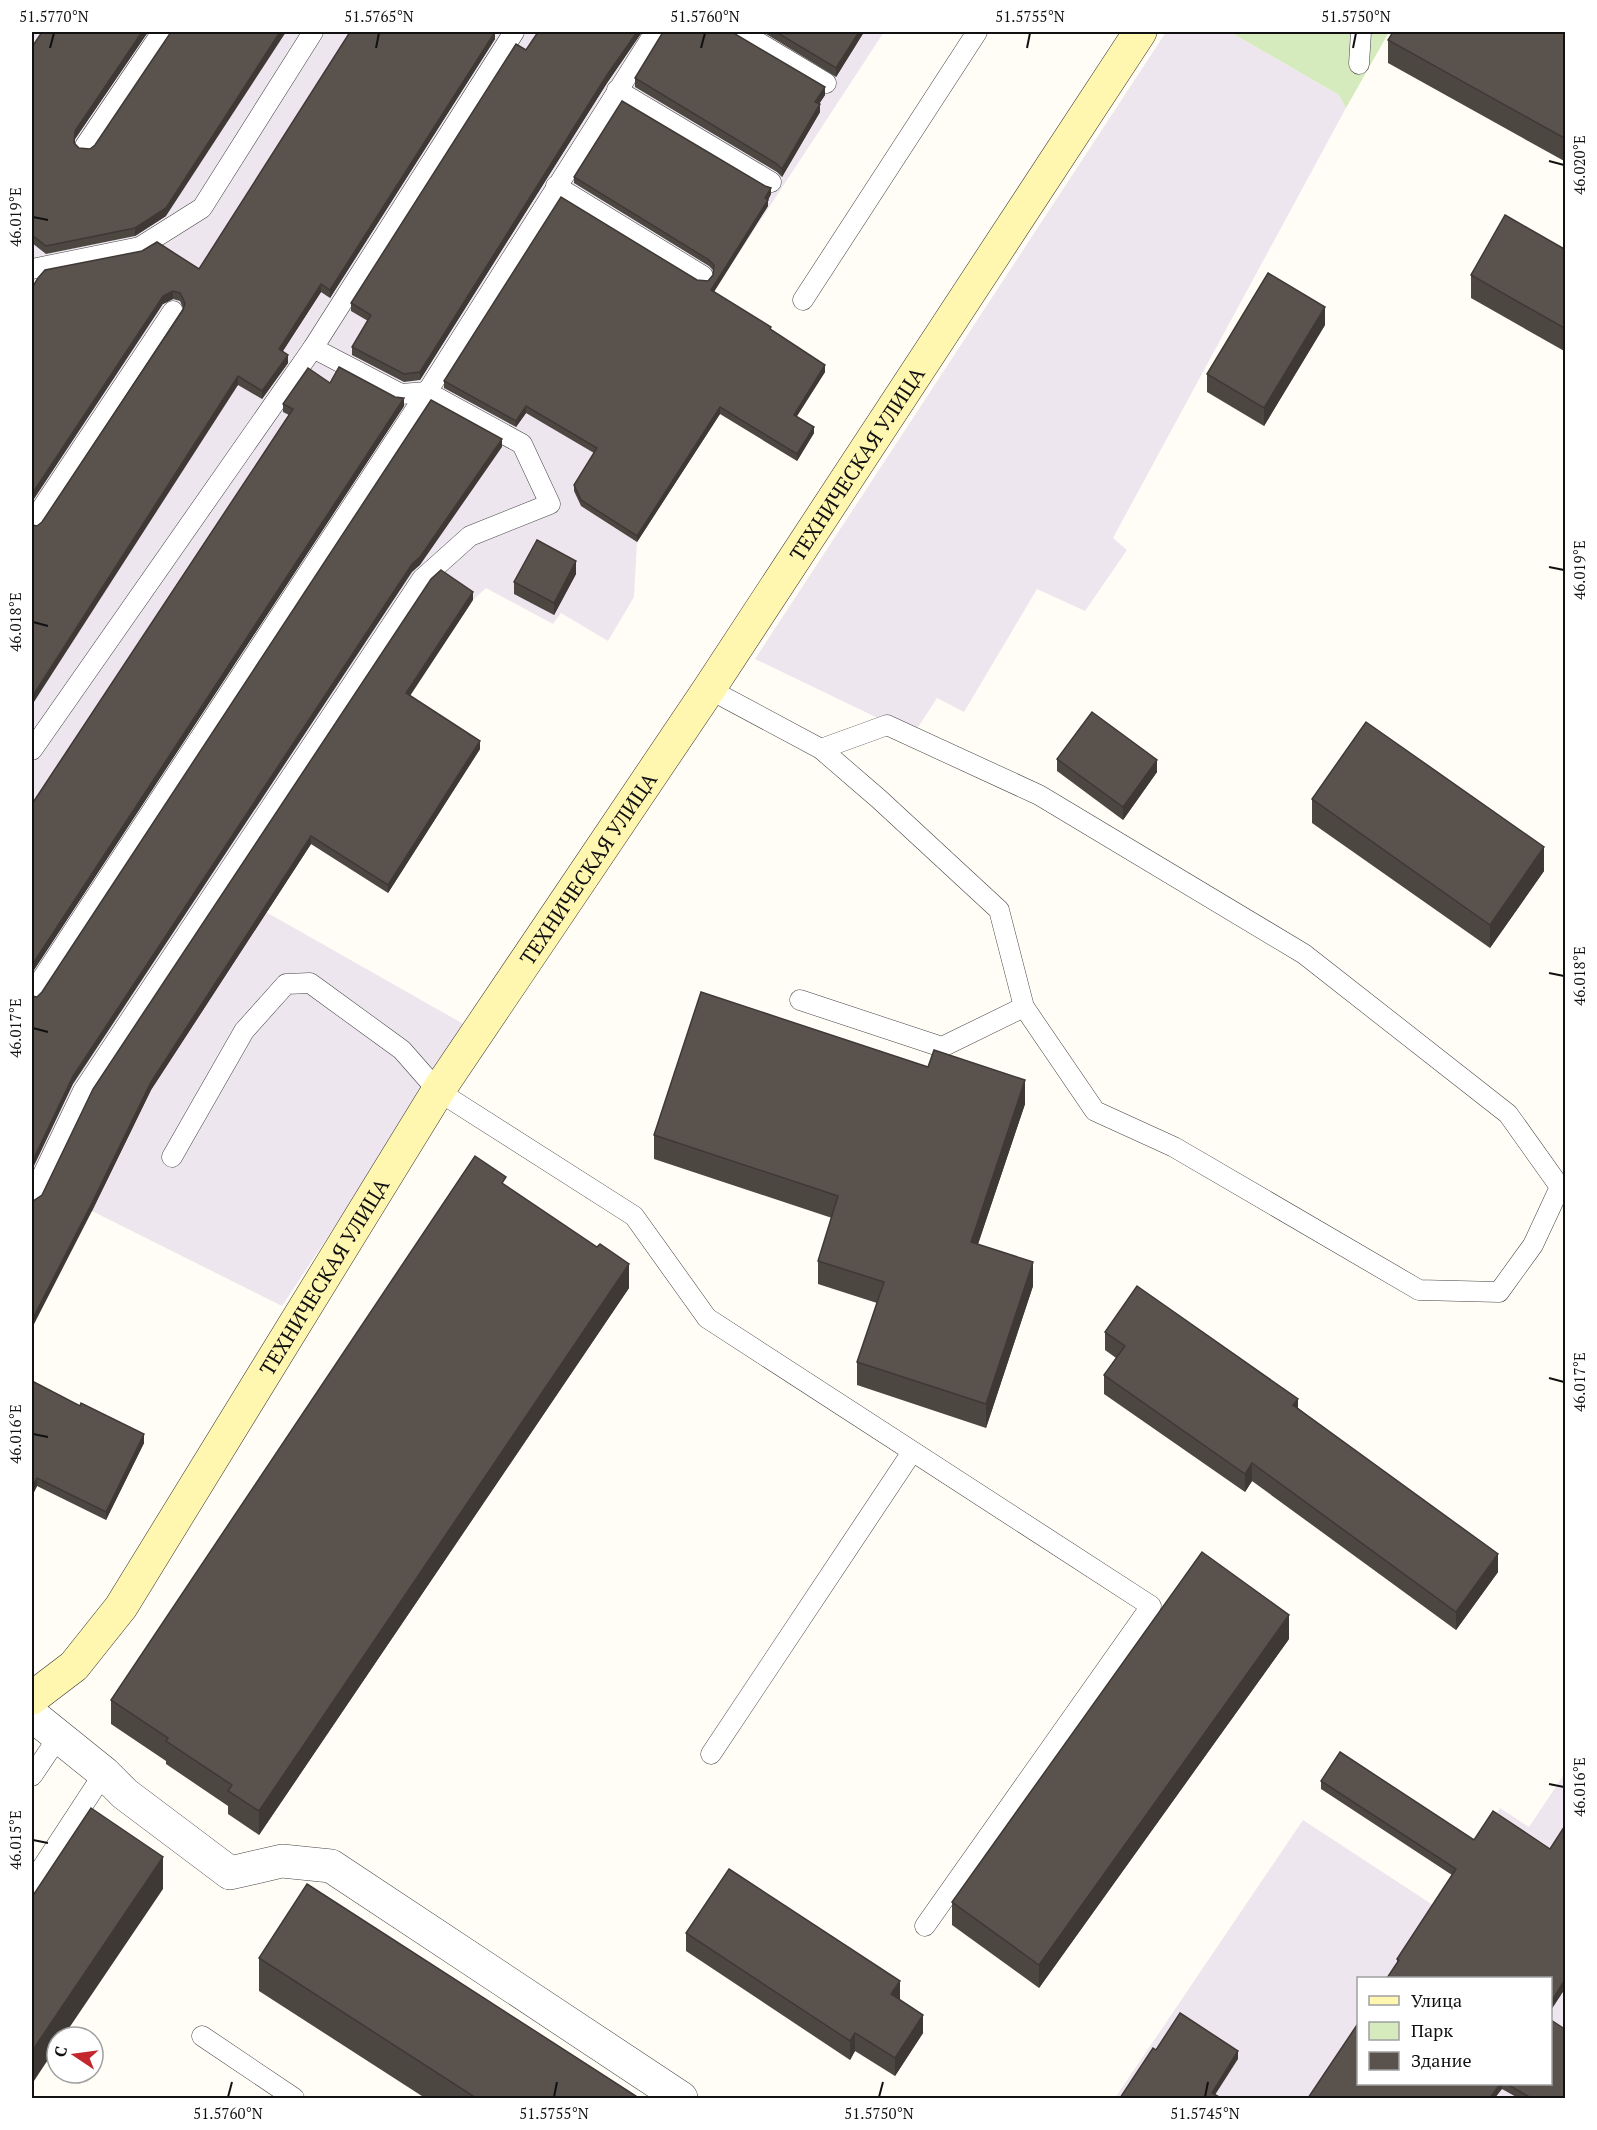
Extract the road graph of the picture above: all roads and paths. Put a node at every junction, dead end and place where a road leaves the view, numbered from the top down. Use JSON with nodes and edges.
{"nodes":[{"id":1,"x":162,"y":32,"type":"edge"},
{"id":2,"x":313,"y":32,"type":"edge"},
{"id":3,"x":514,"y":32,"type":"edge"},
{"id":4,"x":655,"y":32,"type":"edge"},
{"id":5,"x":741,"y":32,"type":"edge"},
{"id":6,"x":977,"y":32,"type":"edge"},
{"id":7,"x":1140,"y":32,"type":"edge"},
{"id":8,"x":1361,"y":32,"type":"edge"},
{"id":9,"x":1359,"y":64,"type":"dead end"},
{"id":10,"x":826,"y":83,"type":"dead end"},
{"id":11,"x":618,"y":90,"type":"junction"},
{"id":12,"x":85,"y":146,"type":"edge"},
{"id":13,"x":771,"y":182,"type":"dead end"},
{"id":14,"x":556,"y":186,"type":"junction"},
{"id":15,"x":32,"y":269,"type":"edge"},
{"id":16,"x":703,"y":276,"type":"dead end"},
{"id":17,"x":803,"y":300,"type":"dead end"},
{"id":18,"x":172,"y":311,"type":"dead end"},
{"id":19,"x":313,"y":348,"type":"junction"},
{"id":20,"x":427,"y":392,"type":"junction"},
{"id":21,"x":32,"y":523,"type":"edge"},
{"id":22,"x":709,"y":689,"type":"junction"},
{"id":23,"x":821,"y":749,"type":"junction"},
{"id":24,"x":32,"y":750,"type":"edge"},
{"id":25,"x":32,"y":994,"type":"edge"},
{"id":26,"x":800,"y":1000,"type":"dead end"},
{"id":27,"x":1024,"y":1008,"type":"junction"},
{"id":28,"x":438,"y":1090,"type":"junction"},
{"id":29,"x":172,"y":1157,"type":"dead end"},
{"id":30,"x":32,"y":1197,"type":"edge"},
{"id":31,"x":912,"y":1452,"type":"junction"},
{"id":32,"x":32,"y":1698,"type":"edge"},
{"id":33,"x":32,"y":1715,"type":"edge"},
{"id":34,"x":59,"y":1736,"type":"junction"},
{"id":35,"x":711,"y":1754,"type":"dead end"},
{"id":36,"x":104,"y":1773,"type":"junction"},
{"id":37,"x":32,"y":1776,"type":"edge"},
{"id":38,"x":32,"y":1883,"type":"edge"},
{"id":39,"x":925,"y":1926,"type":"dead end"},
{"id":40,"x":202,"y":2036,"type":"dead end"},
{"id":41,"x":294,"y":2098,"type":"edge"},
{"id":42,"x":681,"y":2098,"type":"edge"}],
"edges":[{"from":1,"to":12,"type":"lane"},
{"from":2,"to":15,"type":"lane"},
{"from":3,"to":19,"type":"lane"},
{"from":4,"to":11,"type":"lane"},
{"from":5,"to":10,"type":"lane"},
{"from":6,"to":17,"type":"lane"},
{"from":7,"to":22,"type":"street","name":"ТЕХНИЧЕСКАЯ УЛИЦА"},
{"from":8,"to":9,"type":"lane"},
{"from":11,"to":13,"type":"lane"},
{"from":11,"to":14,"type":"lane"},
{"from":14,"to":16,"type":"lane"},
{"from":14,"to":20,"type":"lane"},
{"from":18,"to":21,"type":"lane"},
{"from":19,"to":20,"type":"lane"},
{"from":19,"to":24,"type":"lane"},
{"from":20,"to":25,"type":"lane"},
{"from":20,"to":30,"type":"lane"},
{"from":22,"to":23,"type":"lane"},
{"from":22,"to":28,"type":"street","name":"ТЕХНИЧЕСКАЯ УЛИЦА"},
{"from":23,"to":27,"type":"lane"},
{"from":23,"to":27,"type":"lane"},
{"from":26,"to":27,"type":"lane"},
{"from":28,"to":29,"type":"lane"},
{"from":28,"to":31,"type":"lane"},
{"from":28,"to":32,"type":"street","name":"ТЕХНИЧЕСКАЯ УЛИЦА"},
{"from":31,"to":35,"type":"lane"},
{"from":31,"to":39,"type":"lane"},
{"from":33,"to":34,"type":"street"},
{"from":34,"to":36,"type":"street"},
{"from":34,"to":37,"type":"lane"},
{"from":36,"to":38,"type":"lane"},
{"from":36,"to":42,"type":"street"},
{"from":40,"to":41,"type":"lane"}]}
